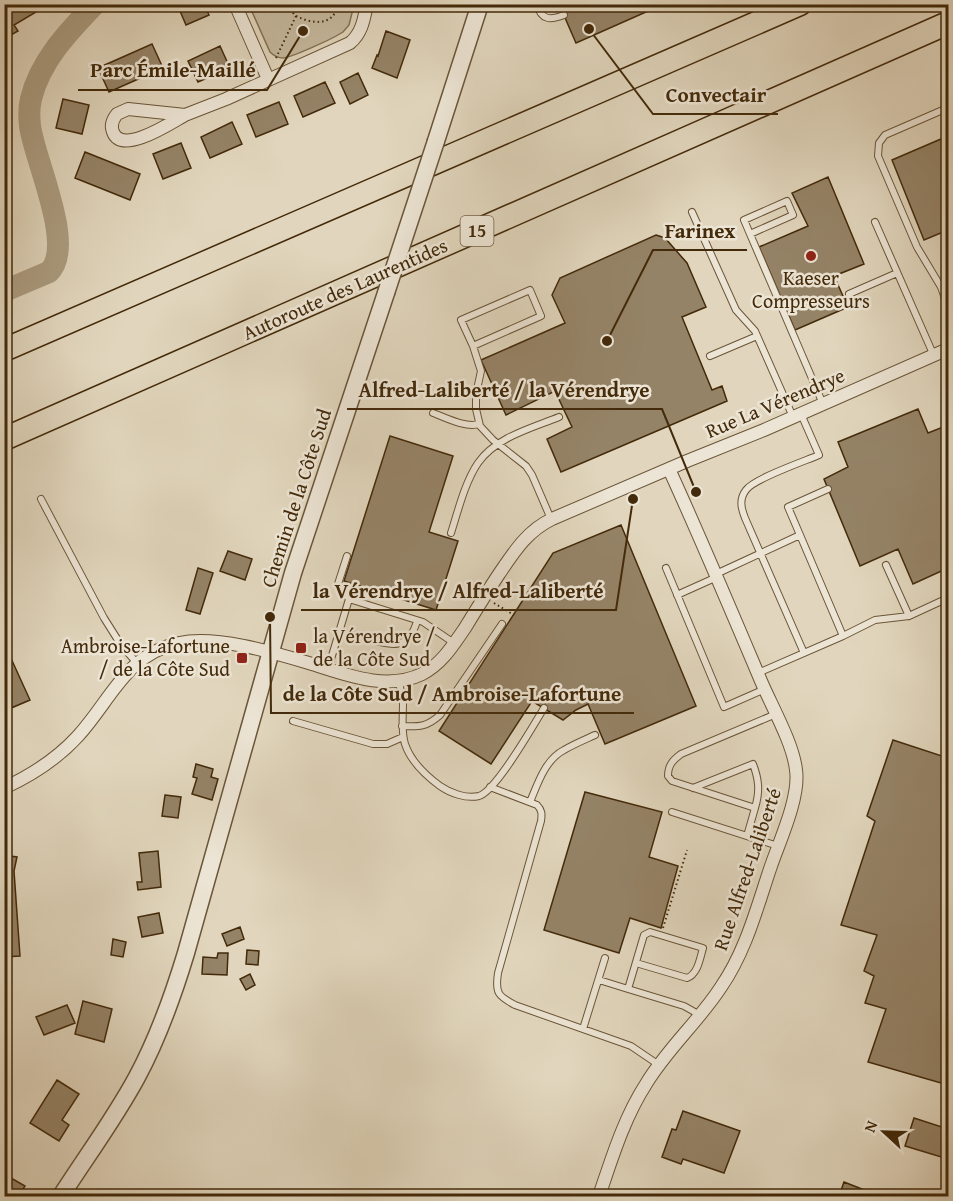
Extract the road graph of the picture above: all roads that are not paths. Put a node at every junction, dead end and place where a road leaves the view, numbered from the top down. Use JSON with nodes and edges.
{"nodes":[{"id":1,"x":236,"y":4,"type":"edge"},
{"id":2,"x":367,"y":4,"type":"edge"},
{"id":3,"x":480,"y":4,"type":"edge"},
{"id":4,"x":537,"y":4,"type":"edge"},
{"id":5,"x":800,"y":4,"type":"edge"},
{"id":6,"x":564,"y":15,"type":"dead end"},
{"id":7,"x":948,"y":23,"type":"edge"},
{"id":8,"x":268,"y":79,"type":"junction"},
{"id":9,"x":945,"y":109,"type":"dead end"},
{"id":10,"x":185,"y":115,"type":"junction"},
{"id":11,"x":692,"y":212,"type":"dead end"},
{"id":12,"x":875,"y":222,"type":"dead end"},
{"id":13,"x":750,"y":234,"type":"junction"},
{"id":14,"x":897,"y":273,"type":"junction"},
{"id":15,"x":849,"y":294,"type":"dead end"},
{"id":16,"x":948,"y":306,"type":"edge"},
{"id":17,"x":757,"y":336,"type":"junction"},
{"id":18,"x":473,"y":346,"type":"junction"},
{"id":19,"x":948,"y":349,"type":"edge"},
{"id":20,"x":4,"y":350,"type":"edge"},
{"id":21,"x":711,"y":356,"type":"dead end"},
{"id":22,"x":934,"y":356,"type":"junction"},
{"id":23,"x":823,"y":404,"type":"junction"},
{"id":24,"x":433,"y":413,"type":"dead end"},
{"id":25,"x":797,"y":415,"type":"junction"},
{"id":26,"x":559,"y":417,"type":"dead end"},
{"id":27,"x":479,"y":424,"type":"junction"},
{"id":28,"x":4,"y":439,"type":"edge"},
{"id":29,"x":498,"y":444,"type":"junction"},
{"id":30,"x":669,"y":469,"type":"junction"},
{"id":31,"x":828,"y":489,"type":"dead end"},
{"id":32,"x":41,"y":499,"type":"dead end"},
{"id":33,"x":552,"y":519,"type":"junction"},
{"id":34,"x":450,"y":533,"type":"dead end"},
{"id":35,"x":800,"y":535,"type":"junction"},
{"id":36,"x":760,"y":553,"type":"junction"},
{"id":37,"x":347,"y":556,"type":"dead end"},
{"id":38,"x":886,"y":565,"type":"dead end"},
{"id":39,"x":666,"y":568,"type":"dead end"},
{"id":40,"x":717,"y":575,"type":"junction"},
{"id":41,"x":677,"y":595,"type":"junction"},
{"id":42,"x":948,"y":598,"type":"edge"},
{"id":43,"x":349,"y":599,"type":"junction"},
{"id":44,"x":909,"y":616,"type":"junction"},
{"id":45,"x":417,"y":621,"type":"junction"},
{"id":46,"x":502,"y":624,"type":"dead end"},
{"id":47,"x":340,"y":631,"type":"junction"},
{"id":48,"x":843,"y":636,"type":"junction"},
{"id":49,"x":455,"y":643,"type":"junction"},
{"id":50,"x":270,"y":653,"type":"junction"},
{"id":51,"x":804,"y":653,"type":"junction"},
{"id":52,"x":137,"y":663,"type":"junction"},
{"id":53,"x":328,"y":669,"type":"junction"},
{"id":54,"x":758,"y":673,"type":"junction"},
{"id":55,"x":399,"y":681,"type":"junction"},
{"id":56,"x":765,"y":689,"type":"junction"},
{"id":57,"x":544,"y":708,"type":"dead end"},
{"id":58,"x":776,"y":714,"type":"junction"},
{"id":59,"x":293,"y":722,"type":"dead end"},
{"id":60,"x":402,"y":726,"type":"junction"},
{"id":61,"x":594,"y":735,"type":"dead end"},
{"id":62,"x":403,"y":737,"type":"junction"},
{"id":63,"x":490,"y":787,"type":"junction"},
{"id":64,"x":4,"y":788,"type":"edge"},
{"id":65,"x":692,"y":788,"type":"junction"},
{"id":66,"x":530,"y":802,"type":"junction"},
{"id":67,"x":755,"y":808,"type":"junction"},
{"id":68,"x":672,"y":812,"type":"dead end"},
{"id":69,"x":747,"y":836,"type":"junction"},
{"id":70,"x":778,"y":846,"type":"junction"},
{"id":71,"x":605,"y":958,"type":"dead end"},
{"id":72,"x":636,"y":963,"type":"junction"},
{"id":73,"x":598,"y":980,"type":"junction"},
{"id":74,"x":628,"y":989,"type":"junction"},
{"id":75,"x":700,"y":1015,"type":"junction"},
{"id":76,"x":583,"y":1029,"type":"junction"},
{"id":77,"x":659,"y":1065,"type":"junction"},
{"id":78,"x":61,"y":1197,"type":"edge"},
{"id":79,"x":599,"y":1197,"type":"edge"}],
"edges":[{"from":1,"to":8,"type":"street"},
{"from":2,"to":8,"type":"street"},
{"from":3,"to":50,"type":"street","name":"Chemin de la Côte Sud","bridge":true},
{"from":4,"to":6,"type":"lane"},
{"from":5,"to":20,"type":"highway"},
{"from":7,"to":28,"type":"highway","name":"Autoroute des Laurentides","number":"15"},
{"from":8,"to":10,"type":"street"},
{"from":9,"to":16,"type":"lane"},
{"from":10,"to":10,"type":"street"},
{"from":11,"to":17,"type":"lane"},
{"from":12,"to":14,"type":"lane"},
{"from":13,"to":13,"type":"lane"},
{"from":13,"to":23,"type":"lane"},
{"from":14,"to":15,"type":"lane"},
{"from":14,"to":22,"type":"lane"},
{"from":17,"to":21,"type":"lane"},
{"from":17,"to":25,"type":"lane"},
{"from":18,"to":18,"type":"lane"},
{"from":18,"to":27,"type":"lane"},
{"from":19,"to":22,"type":"street","name":"Rue La Vérendrye"},
{"from":22,"to":23,"type":"street","name":"Rue La Vérendrye"},
{"from":23,"to":25,"type":"street","name":"Rue La Vérendrye"},
{"from":24,"to":27,"type":"lane"},
{"from":25,"to":30,"type":"street","name":"Rue La Vérendrye"},
{"from":25,"to":36,"type":"lane"},
{"from":26,"to":29,"type":"lane"},
{"from":27,"to":29,"type":"lane"},
{"from":29,"to":33,"type":"lane"},
{"from":29,"to":34,"type":"lane"},
{"from":30,"to":33,"type":"street","name":"Rue La Vérendrye"},
{"from":30,"to":40,"type":"street","name":"Rue Alfred-Laliberté"},
{"from":31,"to":35,"type":"lane"},
{"from":32,"to":52,"type":"lane"},
{"from":33,"to":49,"type":"street","name":"Rue La Vérendrye"},
{"from":35,"to":36,"type":"lane"},
{"from":35,"to":48,"type":"lane"},
{"from":36,"to":40,"type":"lane"},
{"from":36,"to":51,"type":"lane"},
{"from":37,"to":43,"type":"lane"},
{"from":38,"to":44,"type":"lane"},
{"from":39,"to":41,"type":"lane"},
{"from":40,"to":41,"type":"lane"},
{"from":40,"to":54,"type":"street","name":"Rue Alfred-Laliberté"},
{"from":41,"to":56,"type":"lane"},
{"from":42,"to":44,"type":"lane"},
{"from":43,"to":45,"type":"lane"},
{"from":43,"to":47,"type":"lane"},
{"from":44,"to":48,"type":"lane"},
{"from":45,"to":47,"type":"lane"},
{"from":45,"to":49,"type":"lane"},
{"from":46,"to":60,"type":"lane"},
{"from":47,"to":53,"type":"lane"},
{"from":48,"to":51,"type":"lane"},
{"from":49,"to":55,"type":"street","name":"Rue La Vérendrye"},
{"from":50,"to":52,"type":"street","name":"Rue La Vérendrye"},
{"from":50,"to":53,"type":"street","name":"Rue La Vérendrye"},
{"from":50,"to":78,"type":"street","name":"Chemin de la Côte Sud"},
{"from":51,"to":54,"type":"lane"},
{"from":52,"to":64,"type":"street","name":"Rue La Vérendrye"},
{"from":53,"to":55,"type":"street","name":"Rue La Vérendrye"},
{"from":54,"to":56,"type":"street","name":"Rue Alfred-Laliberté"},
{"from":55,"to":60,"type":"lane"},
{"from":56,"to":58,"type":"street","name":"Rue Alfred-Laliberté"},
{"from":57,"to":63,"type":"lane"},
{"from":58,"to":65,"type":"lane"},
{"from":58,"to":70,"type":"street","name":"Rue Alfred-Laliberté"},
{"from":59,"to":62,"type":"lane"},
{"from":60,"to":62,"type":"lane"},
{"from":61,"to":66,"type":"lane"},
{"from":62,"to":63,"type":"lane"},
{"from":63,"to":66,"type":"lane"},
{"from":65,"to":67,"type":"lane"},
{"from":65,"to":67,"type":"lane"},
{"from":66,"to":76,"type":"lane"},
{"from":67,"to":69,"type":"lane"},
{"from":68,"to":69,"type":"lane"},
{"from":69,"to":70,"type":"lane"},
{"from":70,"to":75,"type":"street","name":"Rue Alfred-Laliberté"},
{"from":71,"to":73,"type":"lane"},
{"from":72,"to":72,"type":"lane"},
{"from":72,"to":74,"type":"lane"},
{"from":73,"to":74,"type":"lane"},
{"from":73,"to":76,"type":"lane"},
{"from":74,"to":75,"type":"lane"},
{"from":75,"to":77,"type":"street","name":"Rue Alfred-Laliberté"},
{"from":76,"to":77,"type":"lane"},
{"from":77,"to":79,"type":"street","name":"Rue Alfred-Laliberté"}]}
